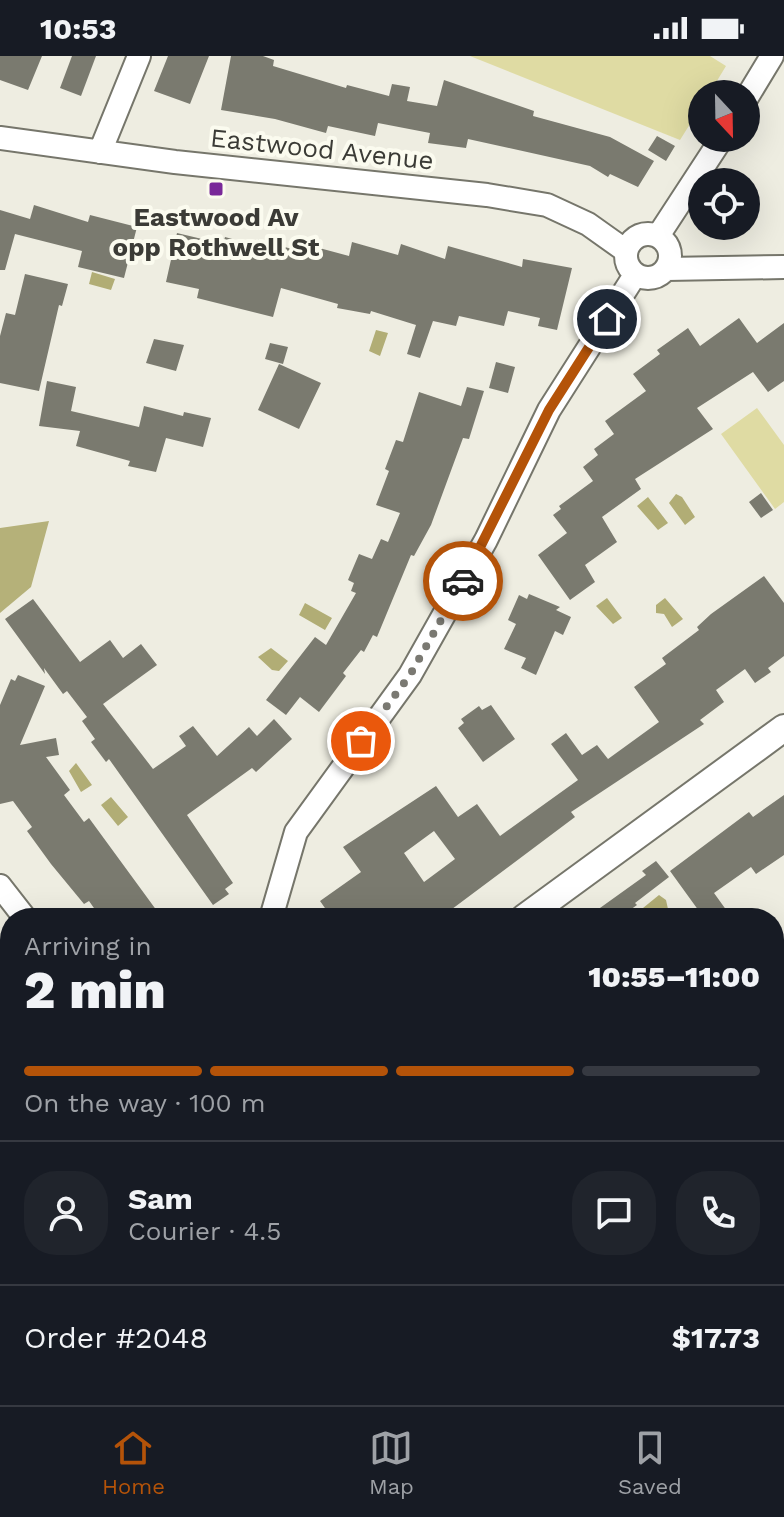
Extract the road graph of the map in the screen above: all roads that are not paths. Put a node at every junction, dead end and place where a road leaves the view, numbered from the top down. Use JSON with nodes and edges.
{"nodes":[{"id":1,"x":139,"y":56,"type":"edge"},
{"id":2,"x":772,"y":56,"type":"edge"},
{"id":3,"x":757,"y":80,"type":"edge"},
{"id":4,"x":0,"y":138,"type":"edge"},
{"id":5,"x":100,"y":152,"type":"junction"},
{"id":6,"x":713,"y":152,"type":"edge"},
{"id":7,"x":658,"y":236,"type":"junction"},
{"id":8,"x":626,"y":251,"type":"junction"},
{"id":9,"x":784,"y":267,"type":"edge"},
{"id":10,"x":667,"y":269,"type":"junction"},
{"id":11,"x":635,"y":275,"type":"junction"},
{"id":12,"x":784,"y":728,"type":"edge"},
{"id":13,"x":0,"y":886,"type":"edge"},
{"id":14,"x":17,"y":908,"type":"edge"},
{"id":15,"x":274,"y":908,"type":"edge"},
{"id":16,"x":538,"y":908,"type":"edge"}],
"edges":[{"from":1,"to":5,"type":"street"},
{"from":2,"to":3,"type":"street"},
{"from":4,"to":5,"type":"street","name":"Eastwood Avenue"},
{"from":5,"to":8,"type":"street","name":"Eastwood Avenue"},
{"from":6,"to":7,"type":"street"},
{"from":7,"to":8,"type":"street"},
{"from":7,"to":10,"type":"street"},
{"from":8,"to":11,"type":"street"},
{"from":9,"to":10,"type":"street"},
{"from":10,"to":11,"type":"street"},
{"from":11,"to":15,"type":"street"},
{"from":12,"to":16,"type":"street"},
{"from":13,"to":14,"type":"street"}]}
